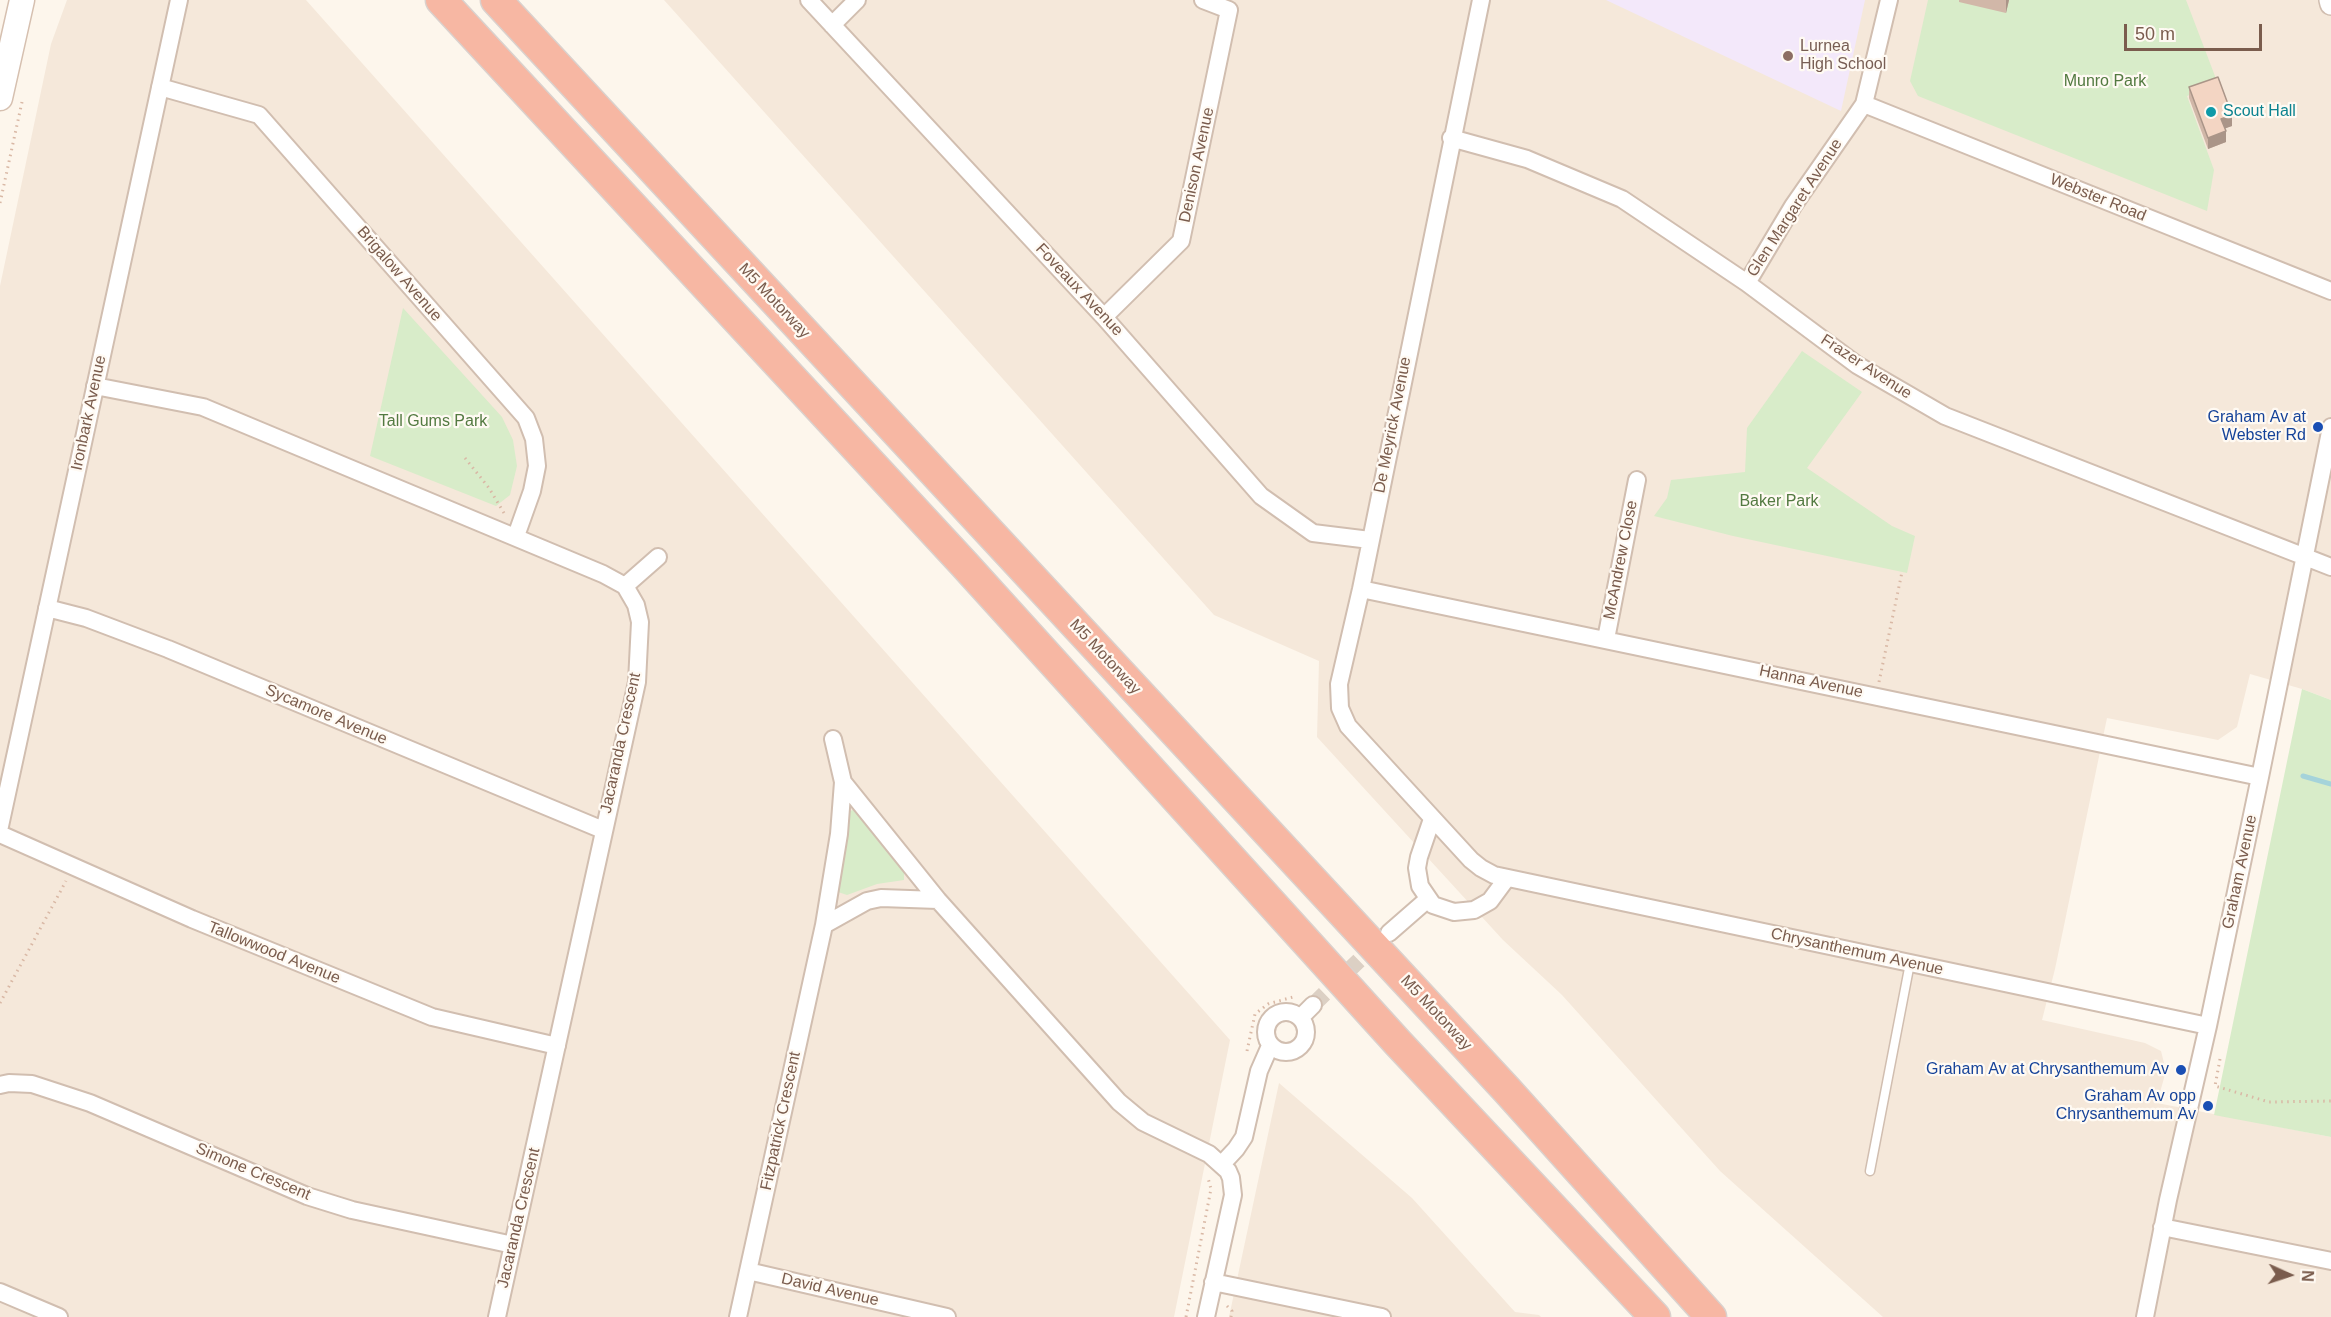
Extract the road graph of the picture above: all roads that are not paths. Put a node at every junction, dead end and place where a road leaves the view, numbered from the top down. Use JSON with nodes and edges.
{"nodes":[{"id":1,"x":22,"y":0,"type":"edge"},
{"id":2,"x":178,"y":0,"type":"edge"},
{"id":3,"x":441,"y":0,"type":"edge"},
{"id":4,"x":496,"y":0,"type":"edge"},
{"id":5,"x":809,"y":0,"type":"edge"},
{"id":6,"x":857,"y":0,"type":"edge"},
{"id":7,"x":1203,"y":0,"type":"edge"},
{"id":8,"x":1480,"y":0,"type":"edge"},
{"id":9,"x":1889,"y":0,"type":"edge"},
{"id":10,"x":832,"y":25,"type":"junction"},
{"id":11,"x":160,"y":87,"type":"junction"},
{"id":12,"x":0,"y":98,"type":"edge"},
{"id":13,"x":1864,"y":104,"type":"junction"},
{"id":14,"x":1451,"y":138,"type":"junction"},
{"id":15,"x":1747,"y":283,"type":"junction"},
{"id":16,"x":2331,"y":291,"type":"edge"},
{"id":17,"x":1104,"y":317,"type":"junction"},
{"id":18,"x":95,"y":386,"type":"junction"},
{"id":19,"x":2331,"y":427,"type":"edge"},
{"id":20,"x":1637,"y":480,"type":"dead end"},
{"id":21,"x":516,"y":536,"type":"junction"},
{"id":22,"x":1370,"y":540,"type":"junction"},
{"id":23,"x":658,"y":557,"type":"dead end"},
{"id":24,"x":2303,"y":557,"type":"junction"},
{"id":25,"x":2331,"y":567,"type":"edge"},
{"id":26,"x":625,"y":586,"type":"junction"},
{"id":27,"x":1361,"y":588,"type":"junction"},
{"id":28,"x":47,"y":608,"type":"junction"},
{"id":29,"x":1606,"y":639,"type":"junction"},
{"id":30,"x":833,"y":739,"type":"dead end"},
{"id":31,"x":2260,"y":777,"type":"junction"},
{"id":32,"x":843,"y":782,"type":"junction"},
{"id":33,"x":1432,"y":819,"type":"junction"},
{"id":34,"x":0,"y":826,"type":"edge"},
{"id":35,"x":603,"y":830,"type":"junction"},
{"id":36,"x":0,"y":834,"type":"edge"},
{"id":37,"x":1471,"y":860,"type":"joint"},
{"id":38,"x":1507,"y":878,"type":"junction"},
{"id":39,"x":938,"y":900,"type":"junction"},
{"id":40,"x":1428,"y":900,"type":"junction"},
{"id":41,"x":824,"y":925,"type":"junction"},
{"id":42,"x":1389,"y":933,"type":"tunnel mouth"},
{"id":43,"x":1910,"y":963,"type":"junction"},
{"id":44,"x":1312,"y":1005,"type":"tunnel mouth"},
{"id":45,"x":1300,"y":1017,"type":"junction"},
{"id":46,"x":2208,"y":1026,"type":"junction"},
{"id":47,"x":557,"y":1046,"type":"junction"},
{"id":48,"x":1270,"y":1046,"type":"junction"},
{"id":49,"x":0,"y":1085,"type":"edge"},
{"id":50,"x":1222,"y":1164,"type":"junction"},
{"id":51,"x":1870,"y":1171,"type":"dead end"},
{"id":52,"x":2162,"y":1227,"type":"junction"},
{"id":53,"x":513,"y":1245,"type":"junction"},
{"id":54,"x":2331,"y":1262,"type":"edge"},
{"id":55,"x":748,"y":1270,"type":"junction"},
{"id":56,"x":1214,"y":1282,"type":"junction"},
{"id":57,"x":0,"y":1292,"type":"edge"},
{"id":58,"x":59,"y":1317,"type":"edge"},
{"id":59,"x":497,"y":1317,"type":"edge"},
{"id":60,"x":738,"y":1317,"type":"edge"},
{"id":61,"x":946,"y":1317,"type":"edge"},
{"id":62,"x":1206,"y":1317,"type":"edge"},
{"id":63,"x":1382,"y":1317,"type":"edge"},
{"id":64,"x":1655,"y":1317,"type":"edge"},
{"id":65,"x":1711,"y":1317,"type":"edge"},
{"id":66,"x":2145,"y":1317,"type":"edge"}],
"edges":[{"from":1,"to":12,"type":"main road"},
{"from":2,"to":11,"type":"street","name":"Ironbark Avenue"},
{"from":3,"to":64,"type":"highway"},
{"from":4,"to":65,"type":"highway","name":"M5 Motorway"},
{"from":5,"to":10,"type":"street","name":"Foveaux Avenue"},
{"from":6,"to":10,"type":"street"},
{"from":7,"to":17,"type":"street","name":"Denison Avenue"},
{"from":8,"to":14,"type":"street","name":"De Meyrick Avenue"},
{"from":9,"to":13,"type":"street"},
{"from":10,"to":17,"type":"street","name":"Foveaux Avenue"},
{"from":11,"to":18,"type":"street","name":"Ironbark Avenue"},
{"from":11,"to":21,"type":"street","name":"Brigalow Avenue"},
{"from":13,"to":15,"type":"street","name":"Glen Margaret Avenue"},
{"from":13,"to":16,"type":"street","name":"Webster Road"},
{"from":14,"to":15,"type":"street","name":"Frazer Avenue"},
{"from":14,"to":22,"type":"street","name":"De Meyrick Avenue"},
{"from":15,"to":24,"type":"street","name":"Frazer Avenue"},
{"from":17,"to":22,"type":"street","name":"Foveaux Avenue"},
{"from":18,"to":21,"type":"street"},
{"from":18,"to":28,"type":"street","name":"Ironbark Avenue"},
{"from":19,"to":24,"type":"street","name":"Graham Avenue"},
{"from":20,"to":29,"type":"street","name":"McAndrew Close"},
{"from":21,"to":26,"type":"street"},
{"from":22,"to":27,"type":"street","name":"De Meyrick Avenue"},
{"from":23,"to":26,"type":"street"},
{"from":24,"to":25,"type":"street","name":"Frazer Avenue"},
{"from":24,"to":31,"type":"street","name":"Graham Avenue"},
{"from":26,"to":35,"type":"street","name":"Jacaranda Crescent"},
{"from":27,"to":29,"type":"street","name":"Hanna Avenue"},
{"from":27,"to":33,"type":"street","name":"De Meyrick Avenue"},
{"from":28,"to":34,"type":"street","name":"Ironbark Avenue"},
{"from":28,"to":35,"type":"street","name":"Sycamore Avenue"},
{"from":29,"to":31,"type":"street","name":"Hanna Avenue"},
{"from":30,"to":32,"type":"street","name":"Fitzpatrick Crescent"},
{"from":31,"to":46,"type":"street","name":"Graham Avenue"},
{"from":32,"to":39,"type":"street","name":"Fitzpatrick Crescent"},
{"from":32,"to":41,"type":"street","name":"Fitzpatrick Crescent"},
{"from":33,"to":37,"type":"street","name":"De Meyrick Avenue"},
{"from":33,"to":40,"type":"street"},
{"from":35,"to":47,"type":"street","name":"Jacaranda Crescent"},
{"from":36,"to":47,"type":"street","name":"Tallowwood Avenue"},
{"from":37,"to":38,"type":"street","name":"Chrysanthemum Avenue"},
{"from":38,"to":40,"type":"street"},
{"from":38,"to":43,"type":"street","name":"Chrysanthemum Avenue"},
{"from":39,"to":41,"type":"street"},
{"from":39,"to":50,"type":"street","name":"Fitzpatrick Crescent"},
{"from":40,"to":42,"type":"street"},
{"from":41,"to":55,"type":"street","name":"Fitzpatrick Crescent"},
{"from":43,"to":46,"type":"street","name":"Chrysanthemum Avenue"},
{"from":43,"to":51,"type":"lane"},
{"from":44,"to":45,"type":"street"},
{"from":45,"to":48,"type":"street"},
{"from":45,"to":48,"type":"street"},
{"from":46,"to":52,"type":"street","name":"Graham Avenue"},
{"from":47,"to":53,"type":"street","name":"Jacaranda Crescent"},
{"from":48,"to":50,"type":"street"},
{"from":49,"to":53,"type":"street","name":"Simone Crescent"},
{"from":50,"to":56,"type":"street"},
{"from":52,"to":54,"type":"street"},
{"from":52,"to":66,"type":"street","name":"Graham Avenue"},
{"from":53,"to":59,"type":"street","name":"Jacaranda Crescent"},
{"from":55,"to":60,"type":"street","name":"Fitzpatrick Crescent"},
{"from":55,"to":61,"type":"street","name":"David Avenue"},
{"from":56,"to":62,"type":"street"},
{"from":56,"to":63,"type":"street"},
{"from":57,"to":58,"type":"street"}]}
